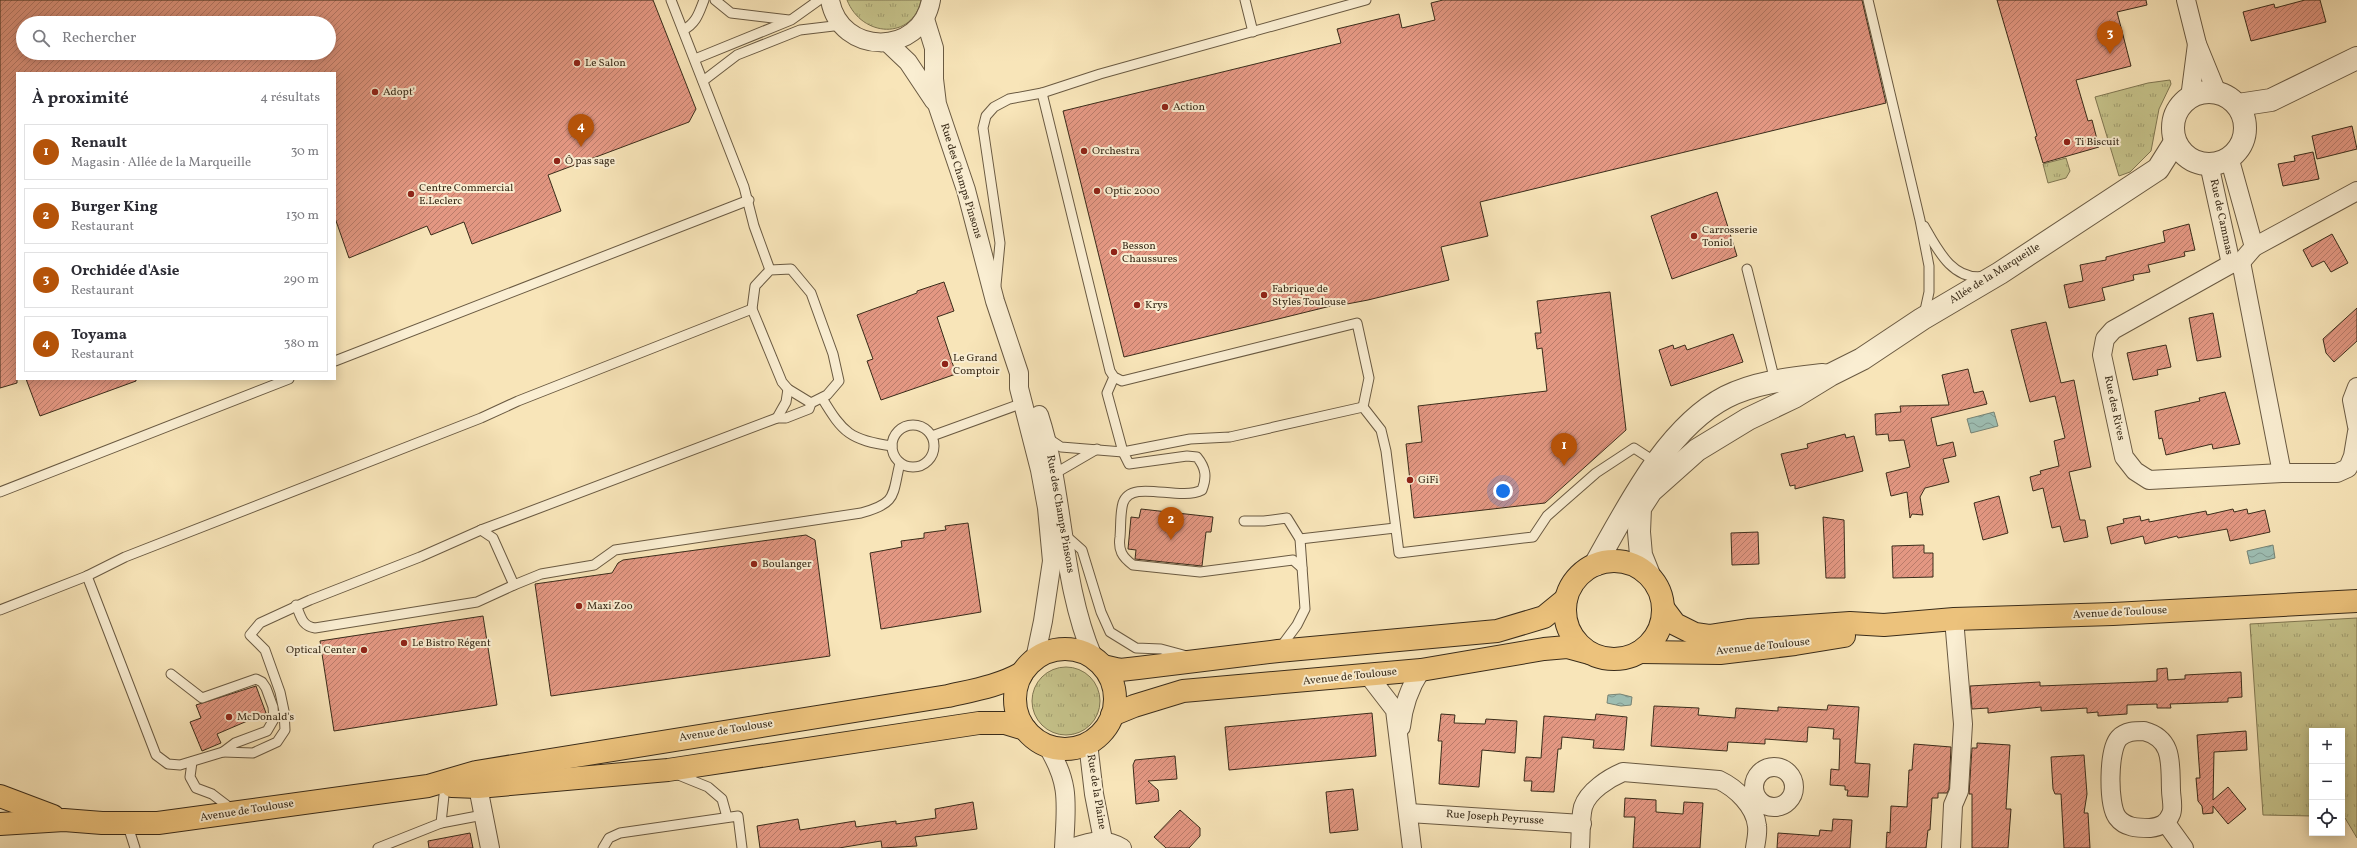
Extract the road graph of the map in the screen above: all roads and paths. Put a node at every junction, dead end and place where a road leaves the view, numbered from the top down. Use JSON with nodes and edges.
{"nodes":[{"id":1,"x":671,"y":0,"type":"edge"},
{"id":2,"x":704,"y":0,"type":"edge"},
{"id":3,"x":715,"y":0,"type":"edge"},
{"id":4,"x":819,"y":0,"type":"edge"},
{"id":5,"x":830,"y":0,"type":"edge"},
{"id":6,"x":931,"y":0,"type":"edge"},
{"id":7,"x":1245,"y":0,"type":"edge"},
{"id":8,"x":1366,"y":0,"type":"edge"},
{"id":9,"x":1868,"y":0,"type":"edge"},
{"id":10,"x":2186,"y":0,"type":"edge"},
{"id":11,"x":925,"y":19,"type":"junction"},
{"id":12,"x":791,"y":20,"type":"junction"},
{"id":13,"x":842,"y":25,"type":"junction"},
{"id":14,"x":683,"y":30,"type":"junction"},
{"id":15,"x":1253,"y":32,"type":"junction"},
{"id":16,"x":888,"y":43,"type":"junction"},
{"id":17,"x":2197,"y":44,"type":"junction"},
{"id":18,"x":2357,"y":58,"type":"edge"},
{"id":19,"x":695,"y":60,"type":"junction"},
{"id":20,"x":703,"y":81,"type":"junction"},
{"id":21,"x":1042,"y":93,"type":"junction"},
{"id":22,"x":2217,"y":93,"type":"junction"},
{"id":23,"x":2190,"y":98,"type":"junction"},
{"id":24,"x":2272,"y":100,"type":"junction"},
{"id":25,"x":936,"y":104,"type":"junction"},
{"id":26,"x":2238,"y":104,"type":"junction"},
{"id":27,"x":2245,"y":130,"type":"junction"},
{"id":28,"x":2190,"y":155,"type":"junction"},
{"id":29,"x":2231,"y":156,"type":"junction"},
{"id":30,"x":2357,"y":191,"type":"edge"},
{"id":31,"x":749,"y":200,"type":"junction"},
{"id":32,"x":1920,"y":220,"type":"junction"},
{"id":33,"x":2254,"y":247,"type":"junction"},
{"id":34,"x":2236,"y":263,"type":"junction"},
{"id":35,"x":1747,"y":269,"type":"dead end"},
{"id":36,"x":770,"y":270,"type":"junction"},
{"id":37,"x":2000,"y":273,"type":"junction"},
{"id":38,"x":995,"y":301,"type":"junction"},
{"id":39,"x":752,"y":309,"type":"junction"},
{"id":40,"x":1922,"y":319,"type":"junction"},
{"id":41,"x":336,"y":361,"type":"edge"},
{"id":42,"x":1019,"y":373,"type":"junction"},
{"id":43,"x":1830,"y":374,"type":"junction"},
{"id":44,"x":1114,"y":377,"type":"junction"},
{"id":45,"x":286,"y":380,"type":"edge"},
{"id":46,"x":1775,"y":381,"type":"junction"},
{"id":47,"x":2357,"y":387,"type":"edge"},
{"id":48,"x":788,"y":389,"type":"junction"},
{"id":49,"x":822,"y":398,"type":"junction"},
{"id":50,"x":811,"y":403,"type":"junction"},
{"id":51,"x":1023,"y":403,"type":"junction"},
{"id":52,"x":1363,"y":407,"type":"junction"},
{"id":53,"x":777,"y":418,"type":"junction"},
{"id":54,"x":2357,"y":426,"type":"edge"},
{"id":55,"x":2357,"y":432,"type":"edge"},
{"id":56,"x":1044,"y":435,"type":"junction"},
{"id":57,"x":932,"y":436,"type":"junction"},
{"id":58,"x":892,"y":446,"type":"junction"},
{"id":59,"x":1097,"y":450,"type":"junction"},
{"id":60,"x":1123,"y":452,"type":"junction"},
{"id":61,"x":900,"y":463,"type":"junction"},
{"id":62,"x":1658,"y":473,"type":"junction"},
{"id":63,"x":1054,"y":474,"type":"junction"},
{"id":64,"x":2282,"y":474,"type":"junction"},
{"id":65,"x":0,"y":492,"type":"edge"},
{"id":66,"x":1244,"y":521,"type":"dead end"},
{"id":67,"x":1395,"y":528,"type":"junction"},
{"id":68,"x":481,"y":530,"type":"junction"},
{"id":69,"x":1063,"y":533,"type":"junction"},
{"id":70,"x":1300,"y":540,"type":"junction"},
{"id":71,"x":1595,"y":565,"type":"junction"},
{"id":72,"x":1302,"y":568,"type":"junction"},
{"id":73,"x":1649,"y":575,"type":"junction"},
{"id":74,"x":87,"y":576,"type":"junction"},
{"id":75,"x":514,"y":585,"type":"junction"},
{"id":76,"x":1566,"y":599,"type":"junction"},
{"id":77,"x":2357,"y":601,"type":"edge"},
{"id":78,"x":296,"y":605,"type":"junction"},
{"id":79,"x":1663,"y":608,"type":"junction"},
{"id":80,"x":0,"y":610,"type":"edge"},
{"id":81,"x":1954,"y":619,"type":"junction"},
{"id":82,"x":1884,"y":625,"type":"junction"},
{"id":83,"x":1278,"y":651,"type":"junction"},
{"id":84,"x":1640,"y":652,"type":"junction"},
{"id":85,"x":1589,"y":653,"type":"junction"},
{"id":86,"x":1200,"y":659,"type":"junction"},
{"id":87,"x":1098,"y":662,"type":"junction"},
{"id":88,"x":1029,"y":666,"type":"junction"},
{"id":89,"x":1422,"y":670,"type":"junction"},
{"id":90,"x":170,"y":674,"type":"dead end"},
{"id":91,"x":1368,"y":675,"type":"junction"},
{"id":92,"x":1112,"y":715,"type":"junction"},
{"id":93,"x":1025,"y":729,"type":"junction"},
{"id":94,"x":1088,"y":743,"type":"junction"},
{"id":95,"x":1400,"y":744,"type":"junction"},
{"id":96,"x":1047,"y":746,"type":"junction"},
{"id":97,"x":222,"y":752,"type":"junction"},
{"id":98,"x":192,"y":762,"type":"junction"},
{"id":99,"x":668,"y":770,"type":"junction"},
{"id":100,"x":437,"y":786,"type":"junction"},
{"id":101,"x":478,"y":787,"type":"junction"},
{"id":102,"x":1748,"y":794,"type":"junction"},
{"id":103,"x":0,"y":796,"type":"edge"},
{"id":104,"x":1764,"y":805,"type":"junction"},
{"id":105,"x":235,"y":812,"type":"junction"},
{"id":106,"x":1409,"y":813,"type":"junction"},
{"id":107,"x":483,"y":814,"type":"junction"},
{"id":108,"x":727,"y":817,"type":"junction"},
{"id":109,"x":64,"y":820,"type":"junction"},
{"id":110,"x":441,"y":823,"type":"junction"},
{"id":111,"x":2166,"y":823,"type":"junction"},
{"id":112,"x":0,"y":824,"type":"edge"},
{"id":113,"x":127,"y":824,"type":"junction"},
{"id":114,"x":1582,"y":824,"type":"junction"},
{"id":115,"x":1758,"y":827,"type":"junction"},
{"id":116,"x":1103,"y":840,"type":"junction"},
{"id":117,"x":135,"y":848,"type":"edge"},
{"id":118,"x":378,"y":848,"type":"edge"},
{"id":119,"x":490,"y":848,"type":"edge"},
{"id":120,"x":603,"y":848,"type":"edge"},
{"id":121,"x":742,"y":848,"type":"edge"},
{"id":122,"x":1064,"y":848,"type":"edge"},
{"id":123,"x":1071,"y":848,"type":"edge"},
{"id":124,"x":1122,"y":848,"type":"edge"},
{"id":125,"x":1412,"y":848,"type":"edge"},
{"id":126,"x":1580,"y":848,"type":"edge"},
{"id":127,"x":1755,"y":848,"type":"edge"},
{"id":128,"x":1951,"y":848,"type":"edge"},
{"id":129,"x":2184,"y":848,"type":"edge"}],
"edges":[{"from":1,"to":14,"type":"lane"},
{"from":2,"to":14,"type":"lane"},
{"from":3,"to":12,"type":"lane"},
{"from":4,"to":12,"type":"lane"},
{"from":5,"to":13,"type":"street"},
{"from":6,"to":11,"type":"street"},
{"from":7,"to":15,"type":"lane"},
{"from":8,"to":15,"type":"lane"},
{"from":9,"to":32,"type":"lane"},
{"from":10,"to":17,"type":"street"},
{"from":11,"to":16,"type":"street"},
{"from":11,"to":25,"type":"street","name":"Rue des Champs Pinsons"},
{"from":12,"to":19,"type":"lane"},
{"from":13,"to":16,"type":"street"},
{"from":13,"to":20,"type":"lane"},
{"from":14,"to":19,"type":"lane"},
{"from":15,"to":21,"type":"lane"},
{"from":16,"to":25,"type":"street","name":"Rue des Champs Pinsons"},
{"from":17,"to":22,"type":"street"},
{"from":17,"to":23,"type":"street"},
{"from":18,"to":24,"type":"street"},
{"from":19,"to":20,"type":"lane"},
{"from":20,"to":31,"type":"lane"},
{"from":21,"to":38,"type":"lane"},
{"from":21,"to":44,"type":"lane"},
{"from":22,"to":23,"type":"street"},
{"from":22,"to":26,"type":"street"},
{"from":23,"to":28,"type":"street"},
{"from":24,"to":26,"type":"street"},
{"from":24,"to":27,"type":"street"},
{"from":25,"to":38,"type":"street","name":"Rue des Champs Pinsons"},
{"from":26,"to":27,"type":"street"},
{"from":27,"to":29,"type":"street"},
{"from":28,"to":29,"type":"street"},
{"from":28,"to":34,"type":"street","name":"Rue de Cammas"},
{"from":28,"to":37,"type":"street","name":"Allée de la Marqueille"},
{"from":29,"to":33,"type":"street","name":"Rue de Cammas"},
{"from":30,"to":33,"type":"street","name":"Rue de Cammas"},
{"from":31,"to":36,"type":"lane"},
{"from":31,"to":41,"type":"lane"},
{"from":32,"to":37,"type":"lane"},
{"from":32,"to":40,"type":"lane"},
{"from":33,"to":34,"type":"street","name":"Rue de Cammas"},
{"from":34,"to":64,"type":"street"},
{"from":34,"to":64,"type":"street","name":"Rue des Rives"},
{"from":35,"to":46,"type":"lane"},
{"from":36,"to":39,"type":"lane"},
{"from":36,"to":49,"type":"lane"},
{"from":37,"to":40,"type":"street","name":"Allée de la Marqueille"},
{"from":38,"to":42,"type":"street","name":"Rue des Champs Pinsons"},
{"from":39,"to":48,"type":"lane"},
{"from":39,"to":74,"type":"lane"},
{"from":40,"to":43,"type":"street","name":"Allée de la Marqueille"},
{"from":42,"to":51,"type":"street","name":"Rue des Champs Pinsons"},
{"from":42,"to":56,"type":"street","name":"Rue des Champs Pinsons"},
{"from":43,"to":46,"type":"street","name":"Allée de la Marqueille"},
{"from":43,"to":62,"type":"street","name":"Allée de la Marqueille"},
{"from":44,"to":52,"type":"lane"},
{"from":44,"to":60,"type":"lane"},
{"from":45,"to":65,"type":"lane"},
{"from":46,"to":62,"type":"street","name":"Allée de la Marqueille"},
{"from":47,"to":54,"type":"street"},
{"from":48,"to":50,"type":"lane"},
{"from":48,"to":53,"type":"lane"},
{"from":49,"to":50,"type":"lane"},
{"from":49,"to":58,"type":"lane"},
{"from":50,"to":53,"type":"lane"},
{"from":51,"to":57,"type":"lane"},
{"from":51,"to":88,"type":"street","name":"Rue des Champs Pinsons"},
{"from":52,"to":60,"type":"lane"},
{"from":52,"to":67,"type":"lane"},
{"from":53,"to":68,"type":"lane"},
{"from":55,"to":64,"type":"street"},
{"from":56,"to":59,"type":"lane"},
{"from":56,"to":63,"type":"street","name":"Rue des Champs Pinsons"},
{"from":57,"to":58,"type":"lane"},
{"from":57,"to":61,"type":"lane"},
{"from":58,"to":61,"type":"lane"},
{"from":59,"to":60,"type":"lane"},
{"from":59,"to":63,"type":"lane"},
{"from":60,"to":72,"type":"lane"},
{"from":61,"to":75,"type":"lane"},
{"from":62,"to":67,"type":"lane"},
{"from":62,"to":71,"type":"street","name":"Allée de la Marqueille"},
{"from":62,"to":73,"type":"street","name":"Allée de la Marqueille"},
{"from":63,"to":69,"type":"street","name":"Rue des Champs Pinsons"},
{"from":66,"to":70,"type":"lane"},
{"from":67,"to":70,"type":"lane"},
{"from":68,"to":75,"type":"lane"},
{"from":68,"to":78,"type":"lane"},
{"from":69,"to":86,"type":"lane"},
{"from":69,"to":87,"type":"street","name":"Rue des Champs Pinsons"},
{"from":70,"to":72,"type":"lane"},
{"from":71,"to":73,"type":"main road"},
{"from":71,"to":76,"type":"main road"},
{"from":72,"to":83,"type":"lane"},
{"from":73,"to":79,"type":"main road"},
{"from":74,"to":80,"type":"lane"},
{"from":74,"to":98,"type":"lane"},
{"from":75,"to":78,"type":"lane"},
{"from":76,"to":83,"type":"main road"},
{"from":76,"to":85,"type":"main road"},
{"from":77,"to":81,"type":"main road","name":"Avenue de Toulouse"},
{"from":78,"to":97,"type":"lane"},
{"from":79,"to":82,"type":"main road","name":"Avenue de Toulouse"},
{"from":79,"to":84,"type":"main road"},
{"from":81,"to":82,"type":"main road","name":"Avenue de Toulouse"},
{"from":81,"to":128,"type":"street"},
{"from":82,"to":84,"type":"main road","name":"Avenue de Toulouse"},
{"from":83,"to":86,"type":"main road"},
{"from":84,"to":85,"type":"main road"},
{"from":85,"to":89,"type":"main road","name":"Avenue de Toulouse"},
{"from":86,"to":87,"type":"main road"},
{"from":87,"to":88,"type":"main road"},
{"from":87,"to":92,"type":"main road"},
{"from":88,"to":93,"type":"main road"},
{"from":88,"to":100,"type":"main road","name":"Avenue de Toulouse"},
{"from":89,"to":91,"type":"main road","name":"Avenue de Toulouse"},
{"from":89,"to":95,"type":"street"},
{"from":90,"to":97,"type":"lane"},
{"from":91,"to":92,"type":"main road","name":"Avenue de Toulouse"},
{"from":91,"to":95,"type":"street"},
{"from":92,"to":94,"type":"main road"},
{"from":93,"to":96,"type":"main road"},
{"from":93,"to":99,"type":"main road","name":"Avenue de Toulouse"},
{"from":94,"to":96,"type":"main road"},
{"from":94,"to":116,"type":"street","name":"Rue de la Plaine"},
{"from":95,"to":106,"type":"street"},
{"from":96,"to":122,"type":"street"},
{"from":97,"to":98,"type":"lane"},
{"from":98,"to":105,"type":"lane"},
{"from":99,"to":101,"type":"main road","name":"Avenue de Toulouse"},
{"from":99,"to":108,"type":"lane"},
{"from":100,"to":101,"type":"main road","name":"Avenue de Toulouse"},
{"from":100,"to":105,"type":"main road","name":"Avenue de Toulouse"},
{"from":100,"to":110,"type":"lane"},
{"from":101,"to":107,"type":"street"},
{"from":102,"to":104,"type":"street"},
{"from":102,"to":104,"type":"street"},
{"from":102,"to":114,"type":"street"},
{"from":102,"to":115,"type":"street"},
{"from":103,"to":109,"type":"main road"},
{"from":104,"to":115,"type":"street"},
{"from":105,"to":113,"type":"main road","name":"Avenue de Toulouse"},
{"from":106,"to":114,"type":"street","name":"Rue Joseph Peyrusse"},
{"from":106,"to":125,"type":"street"},
{"from":107,"to":110,"type":"lane"},
{"from":107,"to":119,"type":"street"},
{"from":108,"to":120,"type":"lane"},
{"from":108,"to":121,"type":"lane"},
{"from":109,"to":112,"type":"main road"},
{"from":109,"to":113,"type":"main road","name":"Avenue de Toulouse"},
{"from":110,"to":118,"type":"lane"},
{"from":111,"to":111,"type":"street"},
{"from":111,"to":129,"type":"street"},
{"from":113,"to":117,"type":"lane"},
{"from":114,"to":126,"type":"street"},
{"from":115,"to":127,"type":"street"},
{"from":116,"to":123,"type":"street","name":"Rue de la Plaine"},
{"from":116,"to":124,"type":"street","name":"Rue de la Plaine"}]}
